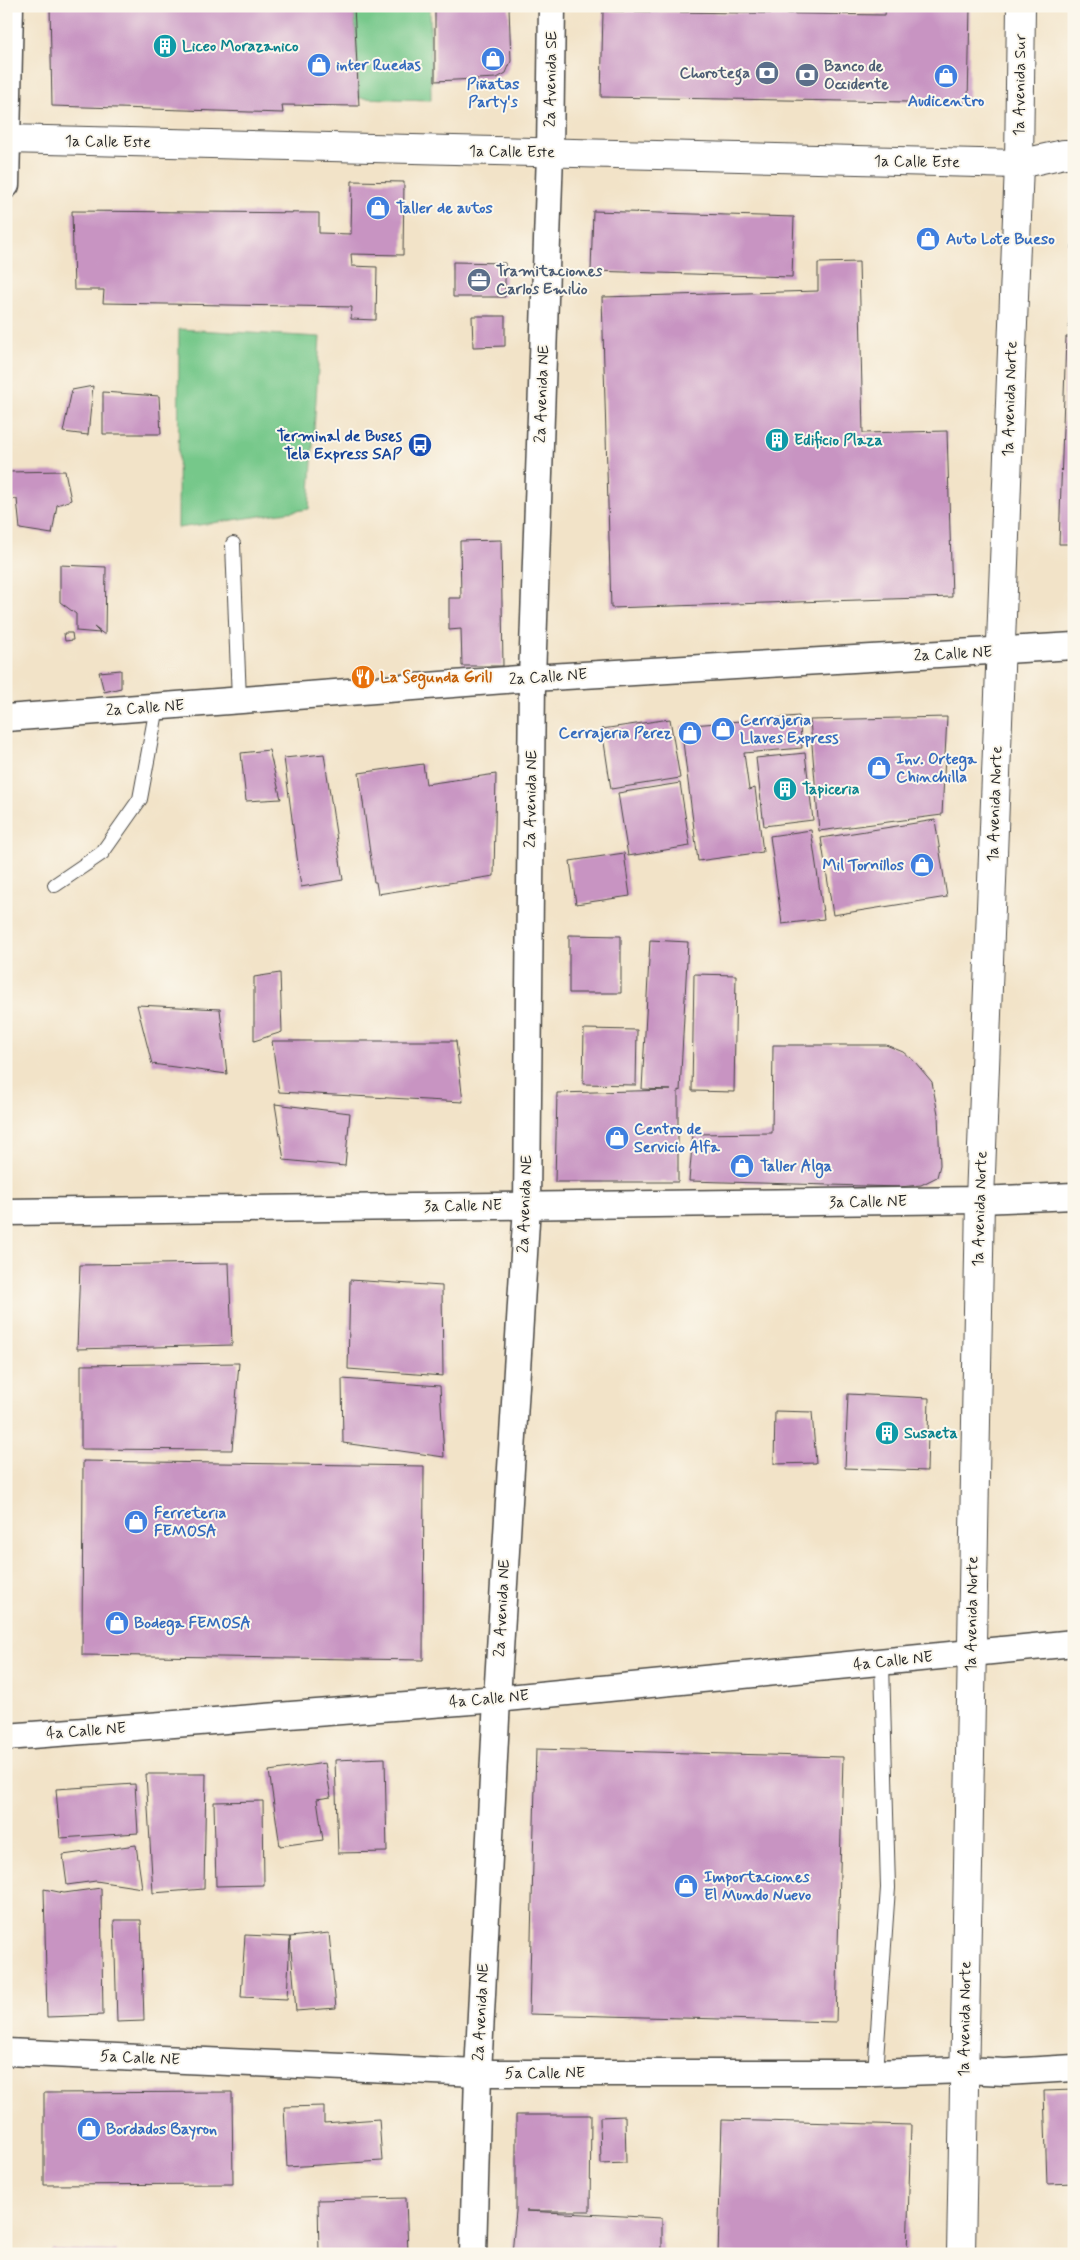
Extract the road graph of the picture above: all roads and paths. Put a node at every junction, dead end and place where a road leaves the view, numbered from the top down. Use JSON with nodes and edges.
{"nodes":[{"id":1,"x":10,"y":6,"type":"edge"},
{"id":2,"x":552,"y":6,"type":"edge"},
{"id":3,"x":1021,"y":6,"type":"edge"},
{"id":4,"x":7,"y":139,"type":"edge"},
{"id":5,"x":550,"y":153,"type":"junction"},
{"id":6,"x":1074,"y":154,"type":"edge"},
{"id":7,"x":1019,"y":164,"type":"junction"},
{"id":8,"x":6,"y":185,"type":"edge"},
{"id":9,"x":233,"y":544,"type":"dead end"},
{"id":10,"x":1074,"y":646,"type":"edge"},
{"id":11,"x":1001,"y":651,"type":"junction"},
{"id":12,"x":532,"y":678,"type":"junction"},
{"id":13,"x":239,"y":700,"type":"junction"},
{"id":14,"x":157,"y":707,"type":"junction"},
{"id":15,"x":6,"y":718,"type":"edge"},
{"id":16,"x":55,"y":885,"type":"dead end"},
{"id":17,"x":1074,"y":1196,"type":"edge"},
{"id":18,"x":980,"y":1200,"type":"junction"},
{"id":19,"x":527,"y":1206,"type":"junction"},
{"id":20,"x":6,"y":1212,"type":"edge"},
{"id":21,"x":1074,"y":1643,"type":"edge"},
{"id":22,"x":972,"y":1652,"type":"junction"},
{"id":23,"x":882,"y":1663,"type":"junction"},
{"id":24,"x":497,"y":1699,"type":"junction"},
{"id":25,"x":6,"y":1737,"type":"edge"},
{"id":26,"x":6,"y":2052,"type":"edge"},
{"id":27,"x":1074,"y":2068,"type":"edge"},
{"id":28,"x":964,"y":2070,"type":"junction"},
{"id":29,"x":478,"y":2073,"type":"junction"},
{"id":30,"x":875,"y":2073,"type":"junction"},
{"id":31,"x":473,"y":2254,"type":"edge"},
{"id":32,"x":961,"y":2254,"type":"edge"}],
"edges":[{"from":1,"to":4,"type":"street"},
{"from":2,"to":5,"type":"street","name":"2a Avenida SE"},
{"from":3,"to":7,"type":"street","name":"1a Avenida Sur"},
{"from":4,"to":5,"type":"street","name":"1a Calle Este"},
{"from":4,"to":8,"type":"street"},
{"from":5,"to":7,"type":"street","name":"1a Calle Este"},
{"from":5,"to":12,"type":"street","name":"2a Avenida NE"},
{"from":6,"to":7,"type":"street","name":"1a Calle Este"},
{"from":7,"to":11,"type":"street","name":"1a Avenida Norte"},
{"from":9,"to":13,"type":"lane"},
{"from":10,"to":11,"type":"street","name":"2a Calle NE"},
{"from":11,"to":12,"type":"street","name":"2a Calle NE"},
{"from":11,"to":18,"type":"street","name":"1a Avenida Norte"},
{"from":12,"to":13,"type":"street","name":"2a Calle NE"},
{"from":12,"to":19,"type":"street","name":"2a Avenida NE"},
{"from":13,"to":14,"type":"street","name":"2a Calle NE"},
{"from":14,"to":15,"type":"street","name":"2a Calle NE"},
{"from":14,"to":16,"type":"lane"},
{"from":17,"to":18,"type":"street","name":"3a Calle NE"},
{"from":18,"to":19,"type":"street","name":"3a Calle NE"},
{"from":18,"to":22,"type":"street","name":"1a Avenida Norte"},
{"from":19,"to":20,"type":"street","name":"3a Calle NE"},
{"from":19,"to":24,"type":"street","name":"2a Avenida NE"},
{"from":21,"to":22,"type":"street","name":"4a Calle NE"},
{"from":22,"to":23,"type":"street","name":"4a Calle NE"},
{"from":22,"to":28,"type":"street","name":"1a Avenida Norte"},
{"from":23,"to":24,"type":"street","name":"4a Calle NE"},
{"from":23,"to":30,"type":"lane"},
{"from":24,"to":25,"type":"street","name":"4a Calle NE"},
{"from":24,"to":29,"type":"street","name":"2a Avenida NE"},
{"from":26,"to":29,"type":"street","name":"5a Calle NE"},
{"from":27,"to":28,"type":"street","name":"5a Calle NE"},
{"from":28,"to":30,"type":"street","name":"5a Calle NE"},
{"from":28,"to":32,"type":"street","name":"1a Avenida Norte"},
{"from":29,"to":30,"type":"street","name":"5a Calle NE"},
{"from":29,"to":31,"type":"street","name":"2a Avenida NE"}]}
